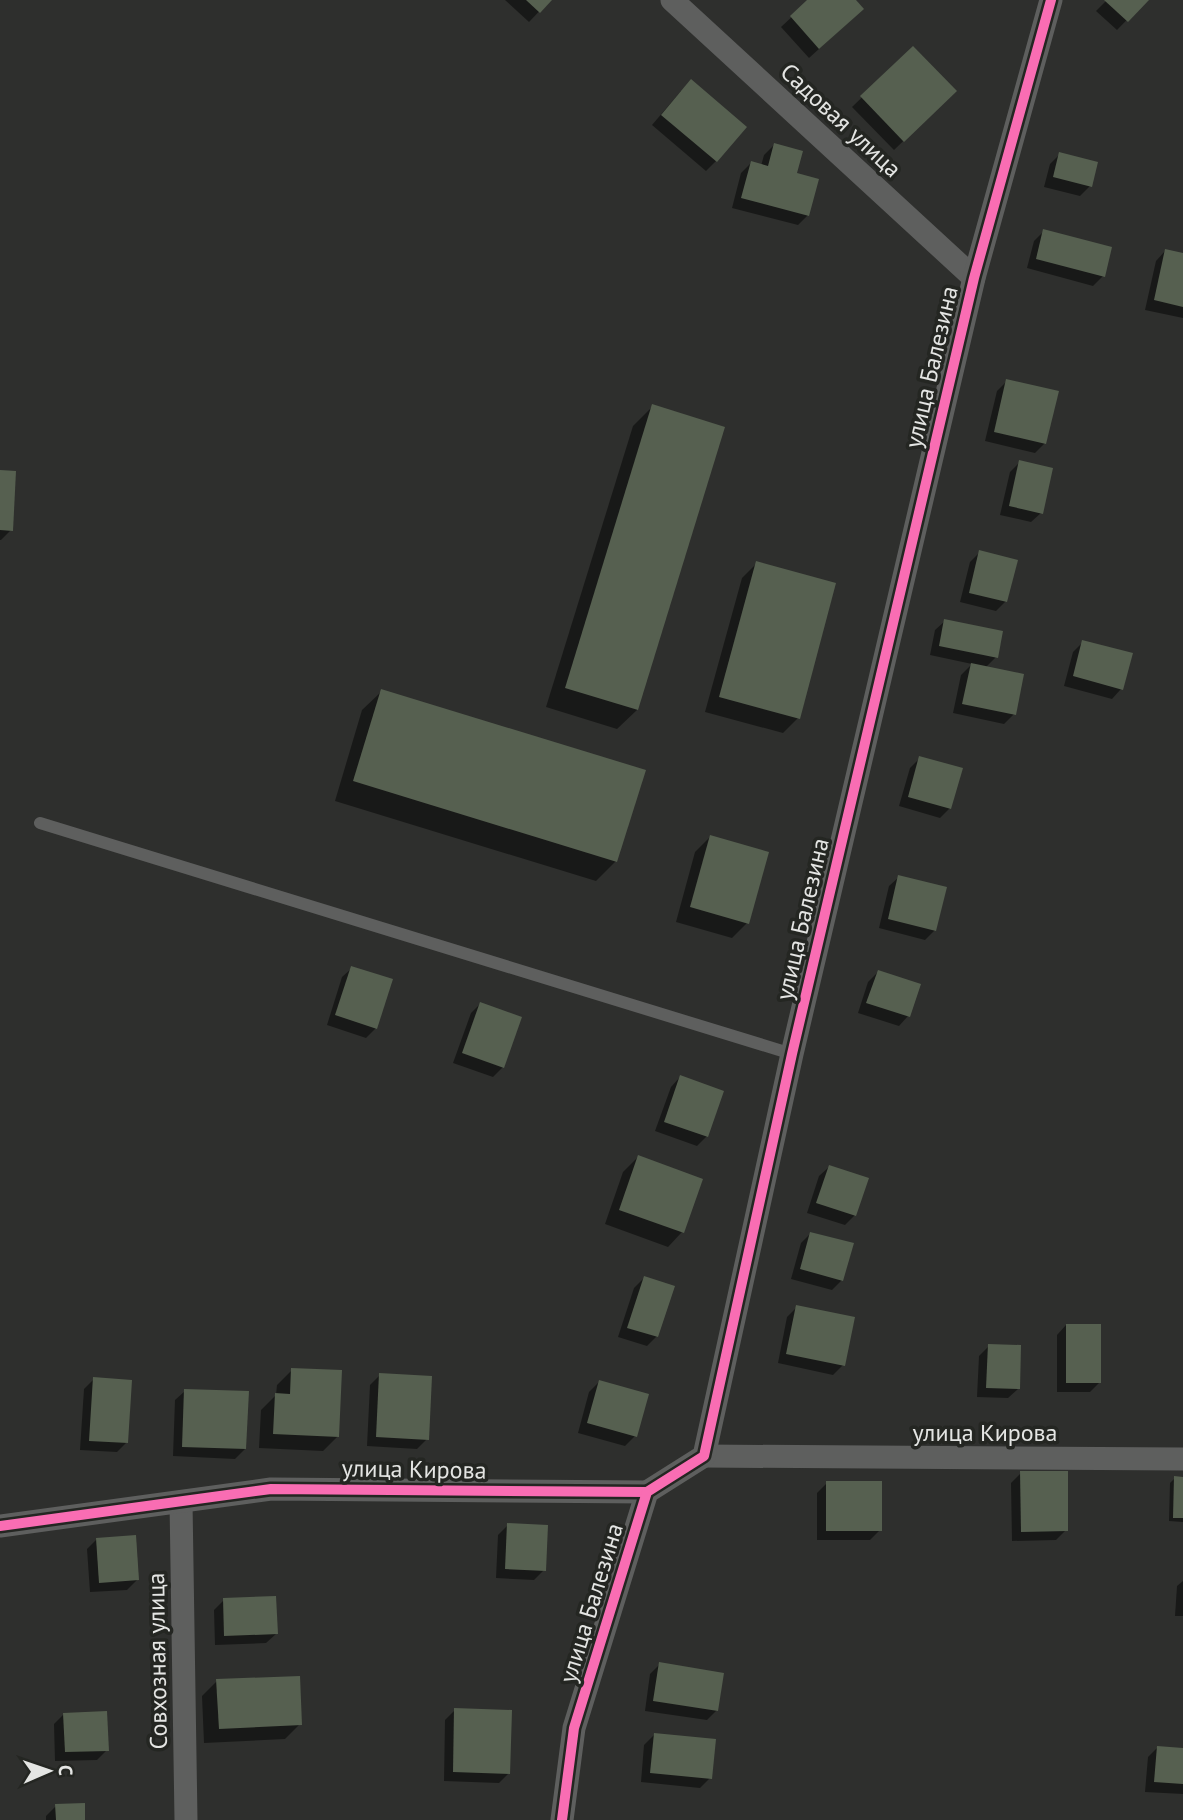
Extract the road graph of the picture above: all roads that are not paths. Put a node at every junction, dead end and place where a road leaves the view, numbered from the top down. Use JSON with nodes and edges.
{"nodes":[{"id":1,"x":672,"y":0,"type":"edge"},
{"id":2,"x":1051,"y":0,"type":"edge"},
{"id":3,"x":974,"y":278,"type":"junction"},
{"id":4,"x":40,"y":823,"type":"dead end"},
{"id":5,"x":792,"y":1054,"type":"junction"},
{"id":6,"x":704,"y":1456,"type":"junction"},
{"id":7,"x":1183,"y":1459,"type":"edge"},
{"id":8,"x":647,"y":1492,"type":"junction"},
{"id":9,"x":181,"y":1502,"type":"junction"},
{"id":10,"x":0,"y":1526,"type":"edge"},
{"id":11,"x":186,"y":1820,"type":"edge"},
{"id":12,"x":562,"y":1820,"type":"edge"}],
"edges":[{"from":1,"to":3,"type":"street","name":"Садовая улица"},
{"from":2,"to":3,"type":"street","name":"улица Балезина"},
{"from":3,"to":5,"type":"street","name":"улица Балезина"},
{"from":4,"to":5,"type":"lane"},
{"from":5,"to":6,"type":"street","name":"улица Балезина"},
{"from":6,"to":7,"type":"street","name":"улица Кирова"},
{"from":6,"to":8,"type":"street"},
{"from":8,"to":9,"type":"street","name":"улица Кирова"},
{"from":8,"to":12,"type":"street","name":"улица Балезина"},
{"from":9,"to":10,"type":"street","name":"улица Кирова"},
{"from":9,"to":11,"type":"street","name":"Совхозная улица"}]}
